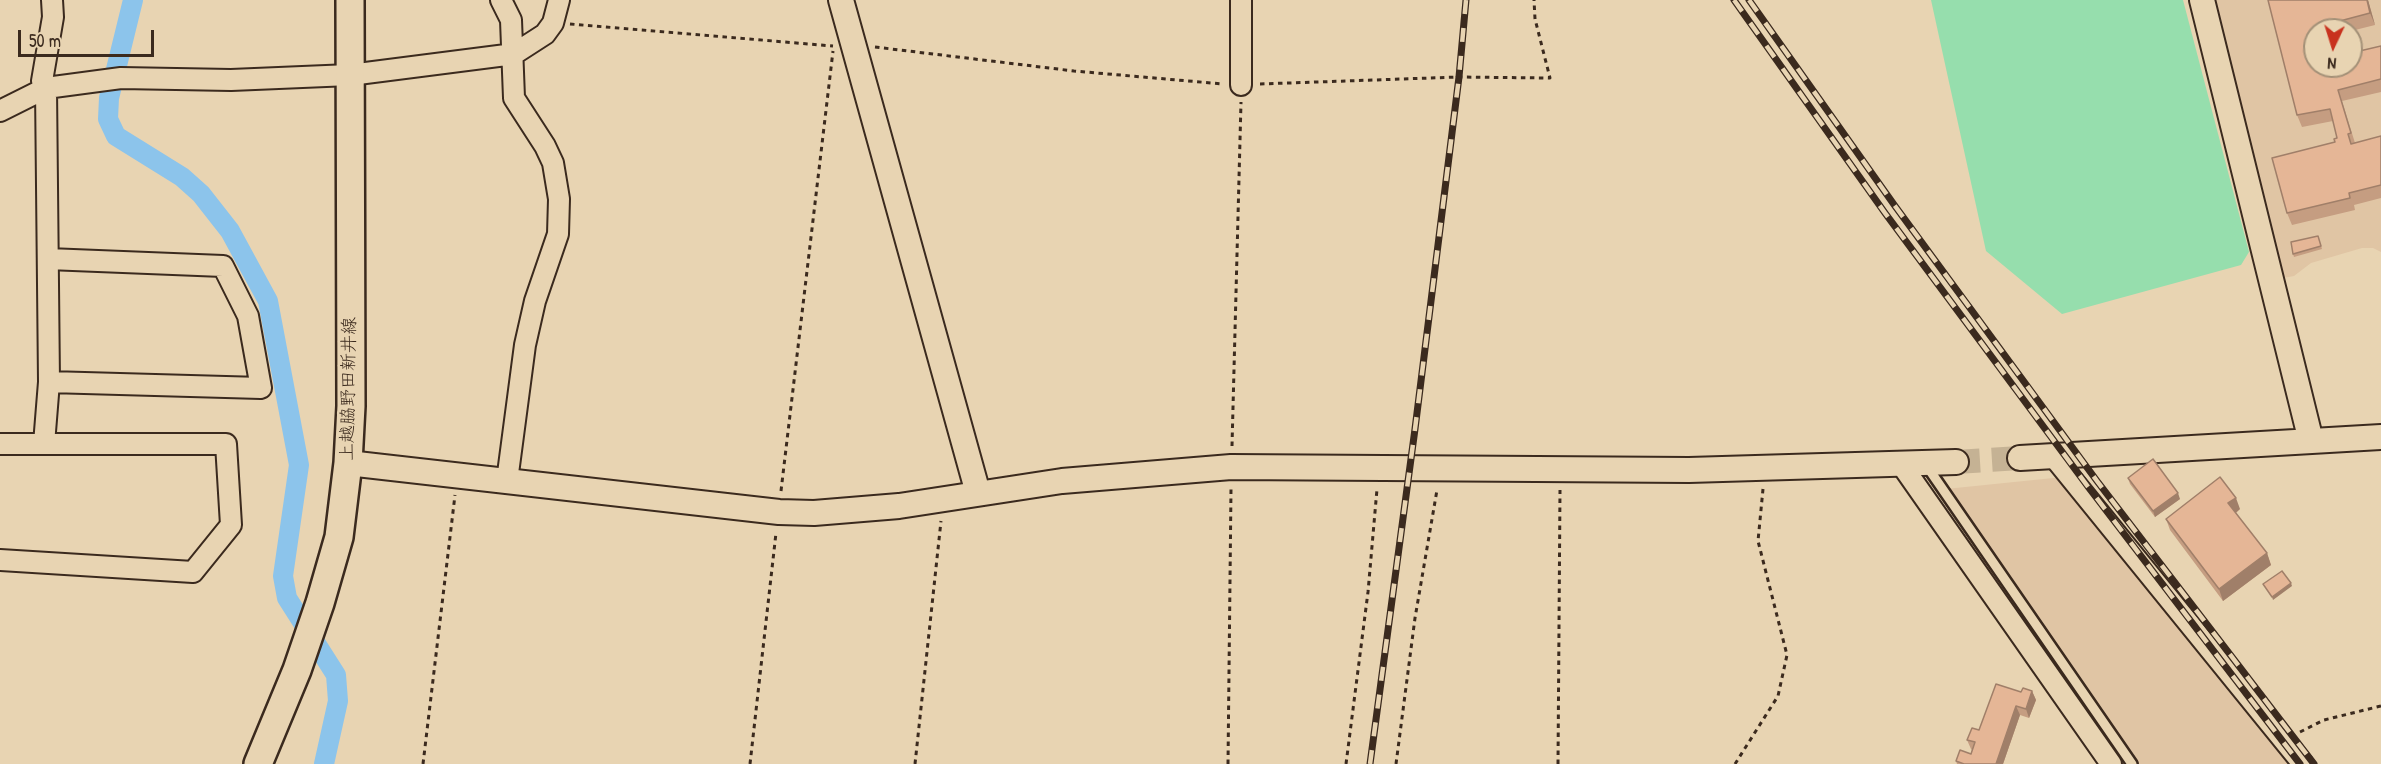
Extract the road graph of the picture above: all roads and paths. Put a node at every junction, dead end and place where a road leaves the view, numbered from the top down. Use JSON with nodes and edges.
{"nodes":[{"id":1,"x":52,"y":0,"type":"edge"},
{"id":2,"x":350,"y":0,"type":"edge"},
{"id":3,"x":501,"y":0,"type":"edge"},
{"id":4,"x":559,"y":0,"type":"edge"},
{"id":5,"x":842,"y":0,"type":"edge"},
{"id":6,"x":1241,"y":0,"type":"edge"},
{"id":7,"x":1534,"y":0,"type":"edge"},
{"id":8,"x":2202,"y":0,"type":"edge"},
{"id":9,"x":553,"y":23,"type":"junction"},
{"id":10,"x":843,"y":45,"type":"junction"},
{"id":11,"x":514,"y":54,"type":"junction"},
{"id":12,"x":350,"y":75,"type":"junction"},
{"id":13,"x":1241,"y":85,"type":"junction"},
{"id":14,"x":46,"y":88,"type":"junction"},
{"id":15,"x":0,"y":111,"type":"edge"},
{"id":16,"x":48,"y":259,"type":"junction"},
{"id":17,"x":49,"y":382,"type":"junction"},
{"id":18,"x":2381,"y":437,"type":"edge"},
{"id":19,"x":2311,"y":441,"type":"junction"},
{"id":20,"x":0,"y":444,"type":"edge"},
{"id":21,"x":44,"y":444,"type":"junction"},
{"id":22,"x":2053,"y":456,"type":"junction"},
{"id":23,"x":2020,"y":458,"type":"tunnel mouth"},
{"id":24,"x":1956,"y":462,"type":"tunnel mouth"},
{"id":25,"x":348,"y":463,"type":"junction"},
{"id":26,"x":1925,"y":463,"type":"junction"},
{"id":27,"x":1901,"y":464,"type":"junction"},
{"id":28,"x":1378,"y":466,"type":"junction"},
{"id":29,"x":1232,"y":467,"type":"junction"},
{"id":30,"x":1441,"y":468,"type":"junction"},
{"id":31,"x":1560,"y":469,"type":"junction"},
{"id":32,"x":457,"y":475,"type":"junction"},
{"id":33,"x":507,"y":481,"type":"junction"},
{"id":34,"x":1763,"y":487,"type":"dead end"},
{"id":35,"x":978,"y":493,"type":"junction"},
{"id":36,"x":944,"y":499,"type":"junction"},
{"id":37,"x":779,"y":512,"type":"junction"},
{"id":38,"x":0,"y":560,"type":"edge"},
{"id":39,"x":2381,"y":706,"type":"edge"},
{"id":40,"x":2284,"y":740,"type":"junction"},
{"id":41,"x":258,"y":764,"type":"edge"},
{"id":42,"x":423,"y":764,"type":"edge"},
{"id":43,"x":750,"y":764,"type":"edge"},
{"id":44,"x":915,"y":764,"type":"edge"},
{"id":45,"x":1228,"y":764,"type":"edge"},
{"id":46,"x":1346,"y":764,"type":"edge"},
{"id":47,"x":1396,"y":764,"type":"edge"},
{"id":48,"x":1558,"y":764,"type":"edge"},
{"id":49,"x":1735,"y":764,"type":"edge"},
{"id":50,"x":2111,"y":764,"type":"edge"},
{"id":51,"x":2132,"y":764,"type":"edge"},
{"id":52,"x":2303,"y":764,"type":"edge"}],
"edges":[{"from":1,"to":14,"type":"street"},
{"from":2,"to":12,"type":"main road","name":"上越脇野田新井線"},
{"from":3,"to":11,"type":"street"},
{"from":4,"to":9,"type":"street"},
{"from":5,"to":10,"type":"street"},
{"from":6,"to":13,"type":"street"},
{"from":7,"to":13,"type":"path"},
{"from":8,"to":19,"type":"street"},
{"from":9,"to":10,"type":"path"},
{"from":9,"to":11,"type":"street"},
{"from":10,"to":13,"type":"path"},
{"from":10,"to":35,"type":"street"},
{"from":10,"to":37,"type":"path"},
{"from":11,"to":12,"type":"street"},
{"from":11,"to":33,"type":"street"},
{"from":12,"to":14,"type":"street"},
{"from":12,"to":25,"type":"main road","name":"上越脇野田新井線"},
{"from":13,"to":29,"type":"path"},
{"from":14,"to":15,"type":"street"},
{"from":14,"to":16,"type":"street"},
{"from":16,"to":17,"type":"street"},
{"from":16,"to":17,"type":"street"},
{"from":17,"to":21,"type":"street"},
{"from":18,"to":19,"type":"street"},
{"from":19,"to":22,"type":"street"},
{"from":20,"to":21,"type":"street"},
{"from":21,"to":38,"type":"street"},
{"from":22,"to":23,"type":"street"},
{"from":22,"to":40,"type":"street"},
{"from":24,"to":26,"type":"street"},
{"from":25,"to":32,"type":"street"},
{"from":25,"to":41,"type":"main road","name":"上越脇野田新井線"},
{"from":26,"to":27,"type":"street"},
{"from":26,"to":51,"type":"lane"},
{"from":27,"to":31,"type":"street"},
{"from":27,"to":50,"type":"street"},
{"from":28,"to":29,"type":"street"},
{"from":28,"to":30,"type":"street"},
{"from":28,"to":46,"type":"path"},
{"from":29,"to":35,"type":"street"},
{"from":29,"to":45,"type":"path"},
{"from":30,"to":31,"type":"street"},
{"from":30,"to":47,"type":"path"},
{"from":31,"to":48,"type":"path"},
{"from":32,"to":33,"type":"street"},
{"from":32,"to":42,"type":"path"},
{"from":33,"to":37,"type":"street"},
{"from":34,"to":49,"type":"path"},
{"from":35,"to":36,"type":"street"},
{"from":36,"to":37,"type":"street"},
{"from":36,"to":44,"type":"path"},
{"from":37,"to":43,"type":"path"},
{"from":39,"to":40,"type":"path"},
{"from":40,"to":52,"type":"street"}]}
